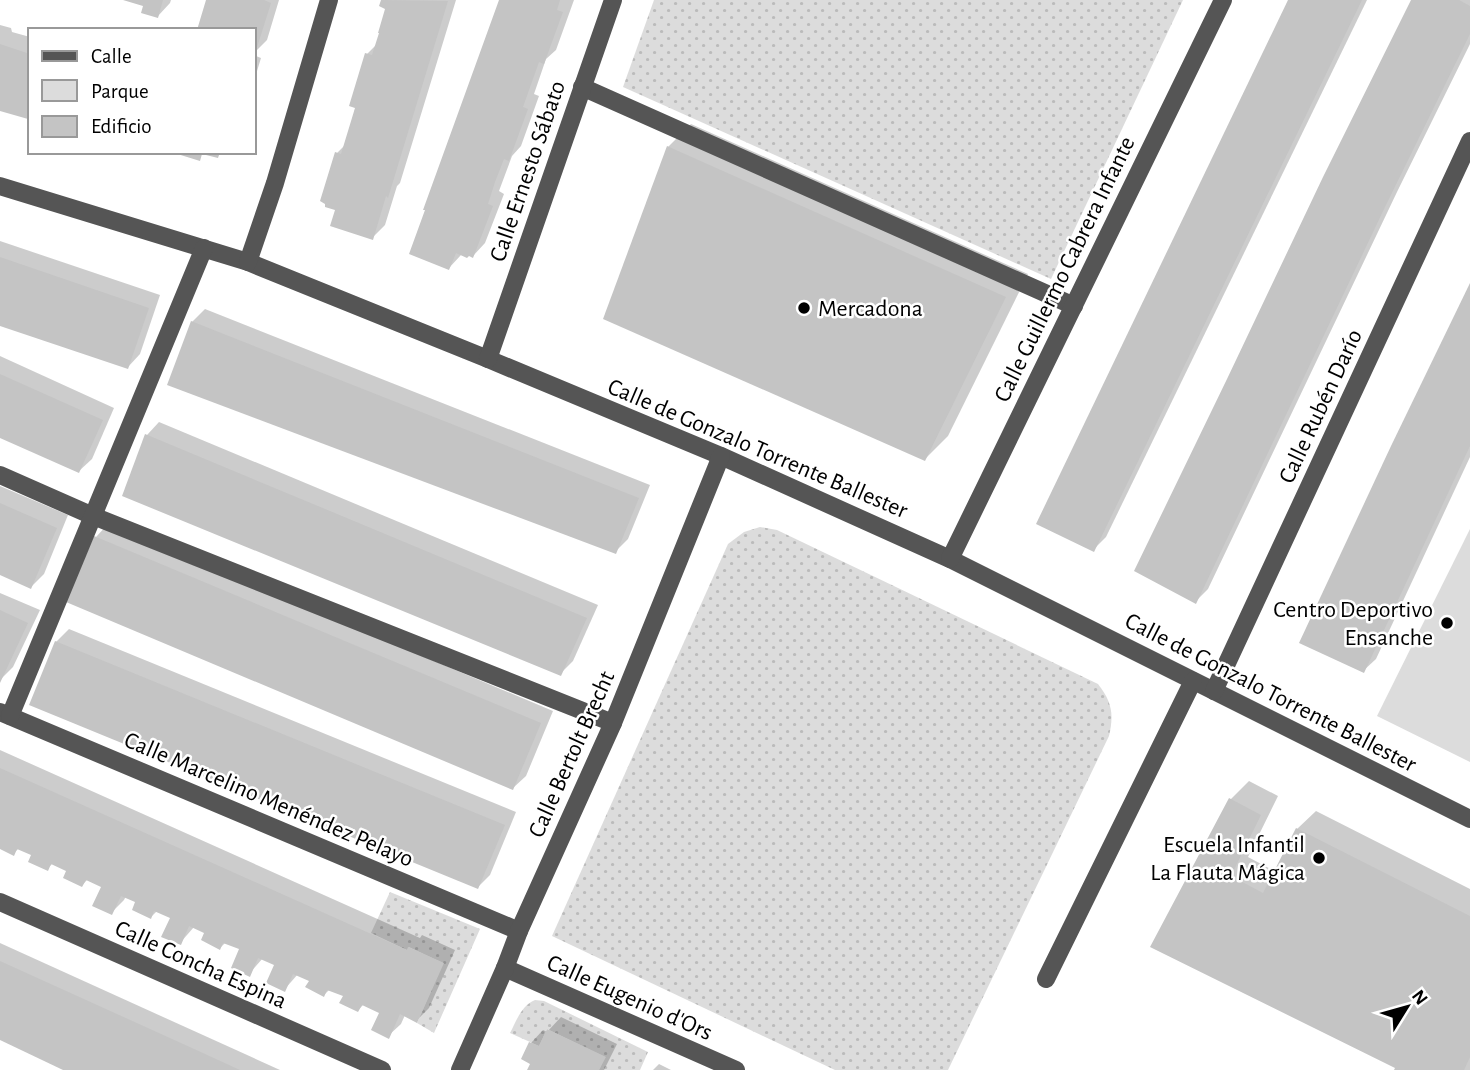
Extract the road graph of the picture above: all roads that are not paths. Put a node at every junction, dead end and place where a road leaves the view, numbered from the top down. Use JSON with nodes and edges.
{"nodes":[{"id":1,"x":329,"y":0,"type":"edge"},
{"id":2,"x":613,"y":0,"type":"edge"},
{"id":3,"x":1223,"y":0,"type":"edge"},
{"id":4,"x":582,"y":87,"type":"junction"},
{"id":5,"x":1470,"y":141,"type":"edge"},
{"id":6,"x":0,"y":186,"type":"edge"},
{"id":7,"x":204,"y":248,"type":"junction"},
{"id":8,"x":248,"y":262,"type":"junction"},
{"id":9,"x":1074,"y":306,"type":"junction"},
{"id":10,"x":488,"y":359,"type":"junction"},
{"id":11,"x":721,"y":456,"type":"junction"},
{"id":12,"x":0,"y":475,"type":"edge"},
{"id":13,"x":93,"y":516,"type":"junction"},
{"id":14,"x":950,"y":559,"type":"junction"},
{"id":15,"x":1193,"y":681,"type":"junction"},
{"id":16,"x":1214,"y":691,"type":"junction"},
{"id":17,"x":5,"y":714,"type":"edge"},
{"id":18,"x":613,"y":723,"type":"junction"},
{"id":19,"x":1470,"y":819,"type":"edge"},
{"id":20,"x":0,"y":902,"type":"edge"},
{"id":21,"x":519,"y":930,"type":"junction"},
{"id":22,"x":505,"y":968,"type":"junction"},
{"id":23,"x":1046,"y":979,"type":"dead end"},
{"id":24,"x":382,"y":1070,"type":"edge"},
{"id":25,"x":460,"y":1070,"type":"edge"},
{"id":26,"x":736,"y":1070,"type":"edge"}],
"edges":[{"from":1,"to":8,"type":"street"},
{"from":2,"to":4,"type":"street","name":"Calle Ernesto Sábato"},
{"from":3,"to":9,"type":"street","name":"Calle Guillermo Cabrera Infante"},
{"from":4,"to":9,"type":"street"},
{"from":4,"to":10,"type":"street","name":"Calle Ernesto Sábato"},
{"from":5,"to":16,"type":"street","name":"Calle Rubén Darío"},
{"from":6,"to":7,"type":"street","name":"Calle de Gonzalo Torrente Ballester"},
{"from":7,"to":8,"type":"street","name":"Calle de Gonzalo Torrente Ballester"},
{"from":7,"to":13,"type":"street"},
{"from":8,"to":10,"type":"street","name":"Calle de Gonzalo Torrente Ballester"},
{"from":9,"to":14,"type":"street","name":"Calle Guillermo Cabrera Infante"},
{"from":10,"to":11,"type":"street","name":"Calle de Gonzalo Torrente Ballester"},
{"from":11,"to":14,"type":"street","name":"Calle de Gonzalo Torrente Ballester"},
{"from":11,"to":18,"type":"street","name":"Calle Bertolt Brecht"},
{"from":12,"to":13,"type":"street"},
{"from":13,"to":17,"type":"street"},
{"from":13,"to":18,"type":"street"},
{"from":14,"to":15,"type":"street","name":"Calle de Gonzalo Torrente Ballester"},
{"from":15,"to":16,"type":"street","name":"Calle de Gonzalo Torrente Ballester"},
{"from":15,"to":23,"type":"street"},
{"from":16,"to":19,"type":"street","name":"Calle de Gonzalo Torrente Ballester"},
{"from":17,"to":21,"type":"street","name":"Calle Marcelino Menéndez Pelayo"},
{"from":18,"to":21,"type":"street","name":"Calle Bertolt Brecht"},
{"from":20,"to":24,"type":"street","name":"Calle Concha Espina"},
{"from":21,"to":22,"type":"street","name":"Calle Bertolt Brecht"},
{"from":22,"to":25,"type":"street","name":"Calle Bertolt Brecht"},
{"from":22,"to":26,"type":"street","name":"Calle Eugenio d'Ors"}]}
